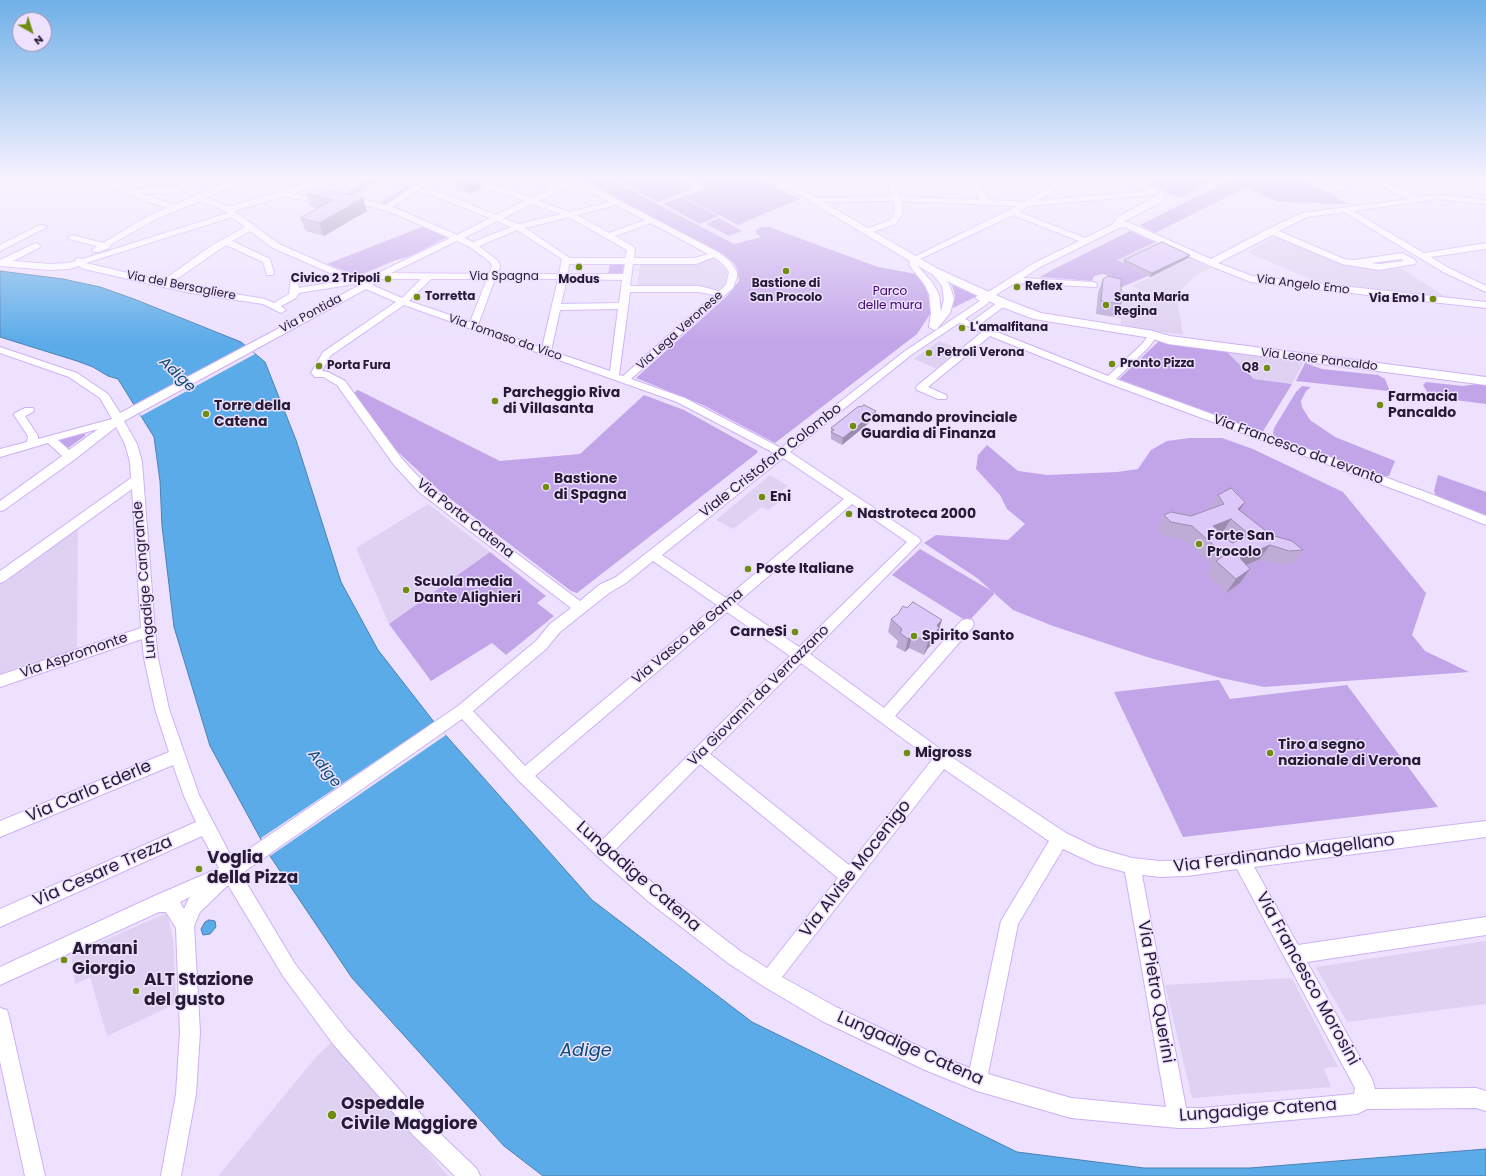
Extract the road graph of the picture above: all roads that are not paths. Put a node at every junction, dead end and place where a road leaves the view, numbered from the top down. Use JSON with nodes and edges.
{"nodes":[{"id":1,"x":31,"y":233,"type":"edge"},
{"id":2,"x":131,"y":233,"type":"edge"},
{"id":3,"x":176,"y":233,"type":"edge"},
{"id":4,"x":240,"y":233,"type":"edge"},
{"id":5,"x":259,"y":233,"type":"edge"},
{"id":6,"x":444,"y":233,"type":"edge"},
{"id":7,"x":466,"y":233,"type":"edge"},
{"id":8,"x":504,"y":233,"type":"edge"},
{"id":9,"x":527,"y":233,"type":"edge"},
{"id":10,"x":603,"y":233,"type":"edge"},
{"id":11,"x":617,"y":233,"type":"edge"},
{"id":12,"x":676,"y":233,"type":"edge"},
{"id":13,"x":869,"y":233,"type":"edge"},
{"id":14,"x":969,"y":233,"type":"edge"},
{"id":15,"x":1066,"y":233,"type":"edge"},
{"id":16,"x":1102,"y":233,"type":"edge"},
{"id":17,"x":1146,"y":233,"type":"edge"},
{"id":18,"x":1267,"y":233,"type":"edge"},
{"id":19,"x":1275,"y":233,"type":"edge"},
{"id":20,"x":1384,"y":233,"type":"edge"},
{"id":21,"x":608,"y":236,"type":"junction"},
{"id":22,"x":72,"y":237,"type":"dead end"},
{"id":23,"x":456,"y":238,"type":"junction"},
{"id":24,"x":226,"y":241,"type":"junction"},
{"id":25,"x":1086,"y":241,"type":"junction"},
{"id":26,"x":474,"y":245,"type":"junction"},
{"id":27,"x":36,"y":246,"type":"dead end"},
{"id":28,"x":1486,"y":246,"type":"edge"},
{"id":29,"x":0,"y":248,"type":"edge"},
{"id":30,"x":109,"y":249,"type":"junction"},
{"id":31,"x":715,"y":254,"type":"junction"},
{"id":32,"x":1423,"y":256,"type":"junction"},
{"id":33,"x":914,"y":259,"type":"junction"},
{"id":34,"x":80,"y":260,"type":"junction"},
{"id":35,"x":606,"y":261,"type":"junction"},
{"id":36,"x":630,"y":261,"type":"junction"},
{"id":37,"x":566,"y":262,"type":"junction"},
{"id":38,"x":1,"y":263,"type":"edge"},
{"id":39,"x":1211,"y":263,"type":"junction"},
{"id":40,"x":1355,"y":263,"type":"junction"},
{"id":41,"x":399,"y":266,"type":"junction"},
{"id":42,"x":934,"y":271,"type":"junction"},
{"id":43,"x":270,"y":273,"type":"dead end"},
{"id":44,"x":379,"y":276,"type":"junction"},
{"id":45,"x":408,"y":277,"type":"junction"},
{"id":46,"x":428,"y":277,"type":"junction"},
{"id":47,"x":563,"y":277,"type":"junction"},
{"id":48,"x":603,"y":277,"type":"junction"},
{"id":49,"x":628,"y":277,"type":"junction"},
{"id":50,"x":491,"y":278,"type":"junction"},
{"id":51,"x":294,"y":279,"type":"dead end"},
{"id":52,"x":1013,"y":280,"type":"junction"},
{"id":53,"x":355,"y":281,"type":"junction"},
{"id":54,"x":163,"y":284,"type":"junction"},
{"id":55,"x":366,"y":285,"type":"junction"},
{"id":56,"x":1093,"y":285,"type":"dead end"},
{"id":57,"x":626,"y":289,"type":"junction"},
{"id":58,"x":1486,"y":289,"type":"edge"},
{"id":59,"x":295,"y":291,"type":"junction"},
{"id":60,"x":721,"y":294,"type":"junction"},
{"id":61,"x":988,"y":296,"type":"junction"},
{"id":62,"x":404,"y":302,"type":"junction"},
{"id":63,"x":1003,"y":303,"type":"junction"},
{"id":64,"x":1486,"y":305,"type":"edge"},
{"id":65,"x":624,"y":306,"type":"junction"},
{"id":66,"x":557,"y":307,"type":"junction"},
{"id":67,"x":970,"y":312,"type":"junction"},
{"id":68,"x":959,"y":320,"type":"junction"},
{"id":69,"x":973,"y":326,"type":"junction"},
{"id":70,"x":473,"y":327,"type":"junction"},
{"id":71,"x":934,"y":327,"type":"junction"},
{"id":72,"x":988,"y":332,"type":"junction"},
{"id":73,"x":1153,"y":335,"type":"junction"},
{"id":74,"x":921,"y":344,"type":"junction"},
{"id":75,"x":0,"y":350,"type":"edge"},
{"id":76,"x":546,"y":352,"type":"junction"},
{"id":77,"x":1486,"y":375,"type":"edge"},
{"id":78,"x":619,"y":378,"type":"junction"},
{"id":79,"x":1109,"y":380,"type":"junction"},
{"id":80,"x":1486,"y":381,"type":"edge"},
{"id":81,"x":942,"y":397,"type":"dead end"},
{"id":82,"x":29,"y":410,"type":"dead end"},
{"id":83,"x":125,"y":418,"type":"junction"},
{"id":84,"x":50,"y":439,"type":"junction"},
{"id":85,"x":33,"y":443,"type":"junction"},
{"id":86,"x":0,"y":453,"type":"edge"},
{"id":87,"x":781,"y":453,"type":"junction"},
{"id":88,"x":70,"y":457,"type":"junction"},
{"id":89,"x":137,"y":480,"type":"junction"},
{"id":90,"x":852,"y":498,"type":"junction"},
{"id":91,"x":0,"y":507,"type":"edge"},
{"id":92,"x":1486,"y":521,"type":"edge"},
{"id":93,"x":915,"y":541,"type":"joint"},
{"id":94,"x":653,"y":555,"type":"junction"},
{"id":95,"x":0,"y":578,"type":"edge"},
{"id":96,"x":622,"y":580,"type":"junction"},
{"id":97,"x":727,"y":605,"type":"junction"},
{"id":98,"x":580,"y":608,"type":"junction"},
{"id":99,"x":967,"y":624,"type":"dead end"},
{"id":100,"x":148,"y":631,"type":"junction"},
{"id":101,"x":541,"y":645,"type":"junction"},
{"id":102,"x":800,"y":655,"type":"junction"},
{"id":103,"x":0,"y":681,"type":"edge"},
{"id":104,"x":463,"y":710,"type":"junction"},
{"id":105,"x":885,"y":717,"type":"junction"},
{"id":106,"x":700,"y":755,"type":"junction"},
{"id":107,"x":177,"y":756,"type":"junction"},
{"id":108,"x":942,"y":760,"type":"junction"},
{"id":109,"x":524,"y":776,"type":"junction"},
{"id":110,"x":206,"y":826,"type":"junction"},
{"id":111,"x":0,"y":829,"type":"edge"},
{"id":112,"x":1484,"y":832,"type":"edge"},
{"id":113,"x":1060,"y":839,"type":"junction"},
{"id":114,"x":604,"y":850,"type":"junction"},
{"id":115,"x":1242,"y":861,"type":"junction"},
{"id":116,"x":1132,"y":866,"type":"junction"},
{"id":117,"x":230,"y":872,"type":"junction"},
{"id":118,"x":849,"y":876,"type":"junction"},
{"id":119,"x":158,"y":903,"type":"junction"},
{"id":120,"x":0,"y":918,"type":"edge"},
{"id":121,"x":185,"y":926,"type":"junction"},
{"id":122,"x":1486,"y":926,"type":"edge"},
{"id":123,"x":1294,"y":955,"type":"junction"},
{"id":124,"x":0,"y":976,"type":"edge"},
{"id":125,"x":769,"y":980,"type":"junction"},
{"id":126,"x":0,"y":1017,"type":"edge"},
{"id":127,"x":977,"y":1081,"type":"junction"},
{"id":128,"x":1365,"y":1099,"type":"junction"},
{"id":129,"x":1486,"y":1101,"type":"edge"},
{"id":130,"x":1178,"y":1118,"type":"junction"},
{"id":131,"x":35,"y":1176,"type":"edge"},
{"id":132,"x":171,"y":1176,"type":"edge"},
{"id":133,"x":470,"y":1176,"type":"edge"}],
"edges":[{"from":1,"to":29,"type":"street"},
{"from":2,"to":30,"type":"street"},
{"from":3,"to":30,"type":"street"},
{"from":4,"to":24,"type":"street"},
{"from":5,"to":53,"type":"street","name":"Via Tomaso da Vico"},
{"from":6,"to":23,"type":"street"},
{"from":7,"to":23,"type":"street","name":"Via Pontida"},
{"from":8,"to":26,"type":"street"},
{"from":9,"to":37,"type":"street"},
{"from":10,"to":21,"type":"street"},
{"from":11,"to":21,"type":"street"},
{"from":12,"to":31,"type":"street","name":"Via Lega Veronese"},
{"from":13,"to":33,"type":"main road","name":"Viale Cristoforo Colombo"},
{"from":14,"to":33,"type":"street"},
{"from":15,"to":25,"type":"street"},
{"from":16,"to":25,"type":"street"},
{"from":17,"to":39,"type":"street","name":"Via Angelo Emo"},
{"from":18,"to":39,"type":"street"},
{"from":19,"to":40,"type":"street"},
{"from":20,"to":32,"type":"street"},
{"from":21,"to":36,"type":"street"},
{"from":22,"to":30,"type":"street"},
{"from":23,"to":26,"type":"street"},
{"from":23,"to":41,"type":"street","name":"Via Pontida"},
{"from":24,"to":43,"type":"street"},
{"from":24,"to":54,"type":"street"},
{"from":25,"to":52,"type":"street"},
{"from":26,"to":50,"type":"street"},
{"from":27,"to":38,"type":"street"},
{"from":28,"to":32,"type":"street"},
{"from":30,"to":34,"type":"street"},
{"from":31,"to":36,"type":"street"},
{"from":31,"to":60,"type":"street","name":"Via Lega Veronese"},
{"from":32,"to":58,"type":"street"},
{"from":33,"to":42,"type":"main road","name":"Viale Cristoforo Colombo"},
{"from":33,"to":71,"type":"street"},
{"from":34,"to":38,"type":"street"},
{"from":34,"to":54,"type":"street","name":"Via del Bersagliere"},
{"from":35,"to":36,"type":"street"},
{"from":35,"to":37,"type":"street"},
{"from":35,"to":48,"type":"street"},
{"from":36,"to":49,"type":"street"},
{"from":37,"to":47,"type":"street"},
{"from":39,"to":64,"type":"street","name":"Via Angelo Emo"},
{"from":40,"to":40,"type":"street"},
{"from":41,"to":44,"type":"street","name":"Via Pontida"},
{"from":41,"to":45,"type":"street"},
{"from":42,"to":61,"type":"main road","name":"Viale Cristoforo Colombo"},
{"from":42,"to":71,"type":"street","name":"Viale Cristoforo Colombo"},
{"from":44,"to":45,"type":"street","name":"Via Spagna"},
{"from":44,"to":55,"type":"street","name":"Via Pontida"},
{"from":45,"to":46,"type":"street","name":"Via Spagna"},
{"from":46,"to":50,"type":"street","name":"Via Spagna"},
{"from":46,"to":62,"type":"street"},
{"from":47,"to":48,"type":"street","name":"Via Spagna"},
{"from":47,"to":50,"type":"street","name":"Via Spagna"},
{"from":47,"to":66,"type":"street"},
{"from":48,"to":49,"type":"street","name":"Via Spagna"},
{"from":49,"to":57,"type":"street"},
{"from":50,"to":70,"type":"street"},
{"from":51,"to":59,"type":"street"},
{"from":52,"to":56,"type":"street"},
{"from":52,"to":61,"type":"street"},
{"from":53,"to":55,"type":"street","name":"Via Tomaso da Vico"},
{"from":53,"to":59,"type":"street"},
{"from":54,"to":59,"type":"street","name":"Via del Bersagliere"},
{"from":55,"to":62,"type":"street","name":"Via Tomaso da Vico"},
{"from":55,"to":83,"type":"street","name":"Via Pontida"},
{"from":57,"to":60,"type":"street"},
{"from":57,"to":65,"type":"street"},
{"from":60,"to":78,"type":"street","name":"Via Lega Veronese"},
{"from":61,"to":63,"type":"main road","name":"Via Leone Pancaldo"},
{"from":61,"to":67,"type":"street","name":"Viale Cristoforo Colombo"},
{"from":61,"to":71,"type":"street","name":"Viale Cristoforo Colombo"},
{"from":62,"to":70,"type":"street","name":"Via Tomaso da Vico"},
{"from":62,"to":98,"type":"street","name":"Via Porta Catena"},
{"from":63,"to":67,"type":"street","name":"Viale Cristoforo Colombo"},
{"from":63,"to":69,"type":"street"},
{"from":63,"to":73,"type":"main road","name":"Via Leone Pancaldo"},
{"from":65,"to":66,"type":"street"},
{"from":65,"to":78,"type":"street"},
{"from":66,"to":76,"type":"street"},
{"from":67,"to":68,"type":"street","name":"Viale Cristoforo Colombo"},
{"from":68,"to":69,"type":"street","name":"Via Francesco da Levanto"},
{"from":68,"to":74,"type":"street","name":"Viale Cristoforo Colombo"},
{"from":69,"to":72,"type":"street","name":"Via Francesco da Levanto"},
{"from":70,"to":76,"type":"street","name":"Via Tomaso da Vico"},
{"from":71,"to":74,"type":"street","name":"Viale Cristoforo Colombo"},
{"from":72,"to":79,"type":"street","name":"Via Francesco da Levanto"},
{"from":72,"to":81,"type":"street"},
{"from":73,"to":77,"type":"main road","name":"Via Leone Pancaldo"},
{"from":73,"to":79,"type":"street"},
{"from":73,"to":80,"type":"main road","name":"Via Leone Pancaldo"},
{"from":74,"to":87,"type":"street","name":"Viale Cristoforo Colombo"},
{"from":75,"to":83,"type":"street","name":"Lungadige Cangrande"},
{"from":76,"to":78,"type":"street","name":"Via Tomaso da Vico"},
{"from":78,"to":87,"type":"street","name":"Via Tomaso da Vico"},
{"from":79,"to":92,"type":"street","name":"Via Francesco da Levanto"},
{"from":82,"to":85,"type":"street"},
{"from":83,"to":84,"type":"street"},
{"from":83,"to":88,"type":"street"},
{"from":83,"to":89,"type":"street","name":"Lungadige Cangrande"},
{"from":84,"to":85,"type":"street"},
{"from":84,"to":88,"type":"street"},
{"from":85,"to":86,"type":"street"},
{"from":87,"to":90,"type":"street","name":"Via Tomaso da Vico"},
{"from":87,"to":94,"type":"street","name":"Viale Cristoforo Colombo"},
{"from":88,"to":91,"type":"street"},
{"from":89,"to":95,"type":"street"},
{"from":89,"to":100,"type":"street","name":"Lungadige Cangrande"},
{"from":90,"to":93,"type":"street","name":"Via Tomaso da Vico"},
{"from":90,"to":97,"type":"street","name":"Via Vasco de Gama"},
{"from":93,"to":102,"type":"street","name":"Via Giovanni da Verrazzano"},
{"from":94,"to":96,"type":"street","name":"Viale Cristoforo Colombo"},
{"from":94,"to":97,"type":"street","name":"Via Ferdinando Magellano"},
{"from":96,"to":98,"type":"street","name":"Viale Cristoforo Colombo"},
{"from":96,"to":101,"type":"street","name":"Viale Cristoforo Colombo"},
{"from":97,"to":102,"type":"street","name":"Via Ferdinando Magellano"},
{"from":97,"to":109,"type":"street","name":"Via Vasco de Gama"},
{"from":98,"to":101,"type":"street","name":"Viale Cristoforo Colombo"},
{"from":99,"to":105,"type":"street"},
{"from":100,"to":103,"type":"street","name":"Via Aspromonte"},
{"from":100,"to":107,"type":"street","name":"Lungadige Cangrande"},
{"from":101,"to":104,"type":"street","name":"Viale Cristoforo Colombo"},
{"from":102,"to":105,"type":"street","name":"Via Ferdinando Magellano"},
{"from":102,"to":106,"type":"street","name":"Via Giovanni da Verrazzano"},
{"from":104,"to":109,"type":"street","name":"Lungadige Catena"},
{"from":104,"to":117,"type":"street","name":"Viale Cristoforo Colombo"},
{"from":105,"to":108,"type":"street","name":"Via Ferdinando Magellano"},
{"from":106,"to":114,"type":"street","name":"Via Giovanni da Verrazzano"},
{"from":106,"to":118,"type":"street"},
{"from":107,"to":110,"type":"street","name":"Lungadige Cangrande"},
{"from":107,"to":111,"type":"street","name":"Via Carlo Ederle"},
{"from":108,"to":113,"type":"street","name":"Via Ferdinando Magellano"},
{"from":108,"to":118,"type":"street","name":"Via Alvise Mocenigo"},
{"from":109,"to":114,"type":"street","name":"Lungadige Catena"},
{"from":110,"to":117,"type":"street","name":"Lungadige Cangrande"},
{"from":110,"to":120,"type":"street","name":"Via Cesare Trezza"},
{"from":112,"to":115,"type":"street","name":"Via Ferdinando Magellano"},
{"from":113,"to":116,"type":"street","name":"Via Ferdinando Magellano"},
{"from":113,"to":127,"type":"street"},
{"from":114,"to":125,"type":"street","name":"Lungadige Catena"},
{"from":115,"to":116,"type":"street","name":"Via Ferdinando Magellano"},
{"from":115,"to":123,"type":"street","name":"Via Francesco Morosini"},
{"from":116,"to":130,"type":"street","name":"Via Pietro Querini"},
{"from":117,"to":119,"type":"street"},
{"from":117,"to":121,"type":"street"},
{"from":117,"to":133,"type":"street","name":"Lungadige Cangrande"},
{"from":118,"to":125,"type":"street","name":"Via Alvise Mocenigo"},
{"from":119,"to":121,"type":"street"},
{"from":119,"to":124,"type":"street"},
{"from":121,"to":132,"type":"street"},
{"from":122,"to":123,"type":"street"},
{"from":123,"to":128,"type":"street","name":"Via Francesco Morosini"},
{"from":125,"to":127,"type":"street","name":"Lungadige Catena"},
{"from":126,"to":131,"type":"street"},
{"from":127,"to":130,"type":"street","name":"Lungadige Catena"},
{"from":128,"to":129,"type":"street","name":"Lungadige Catena"},
{"from":128,"to":130,"type":"street","name":"Lungadige Catena"}]}
